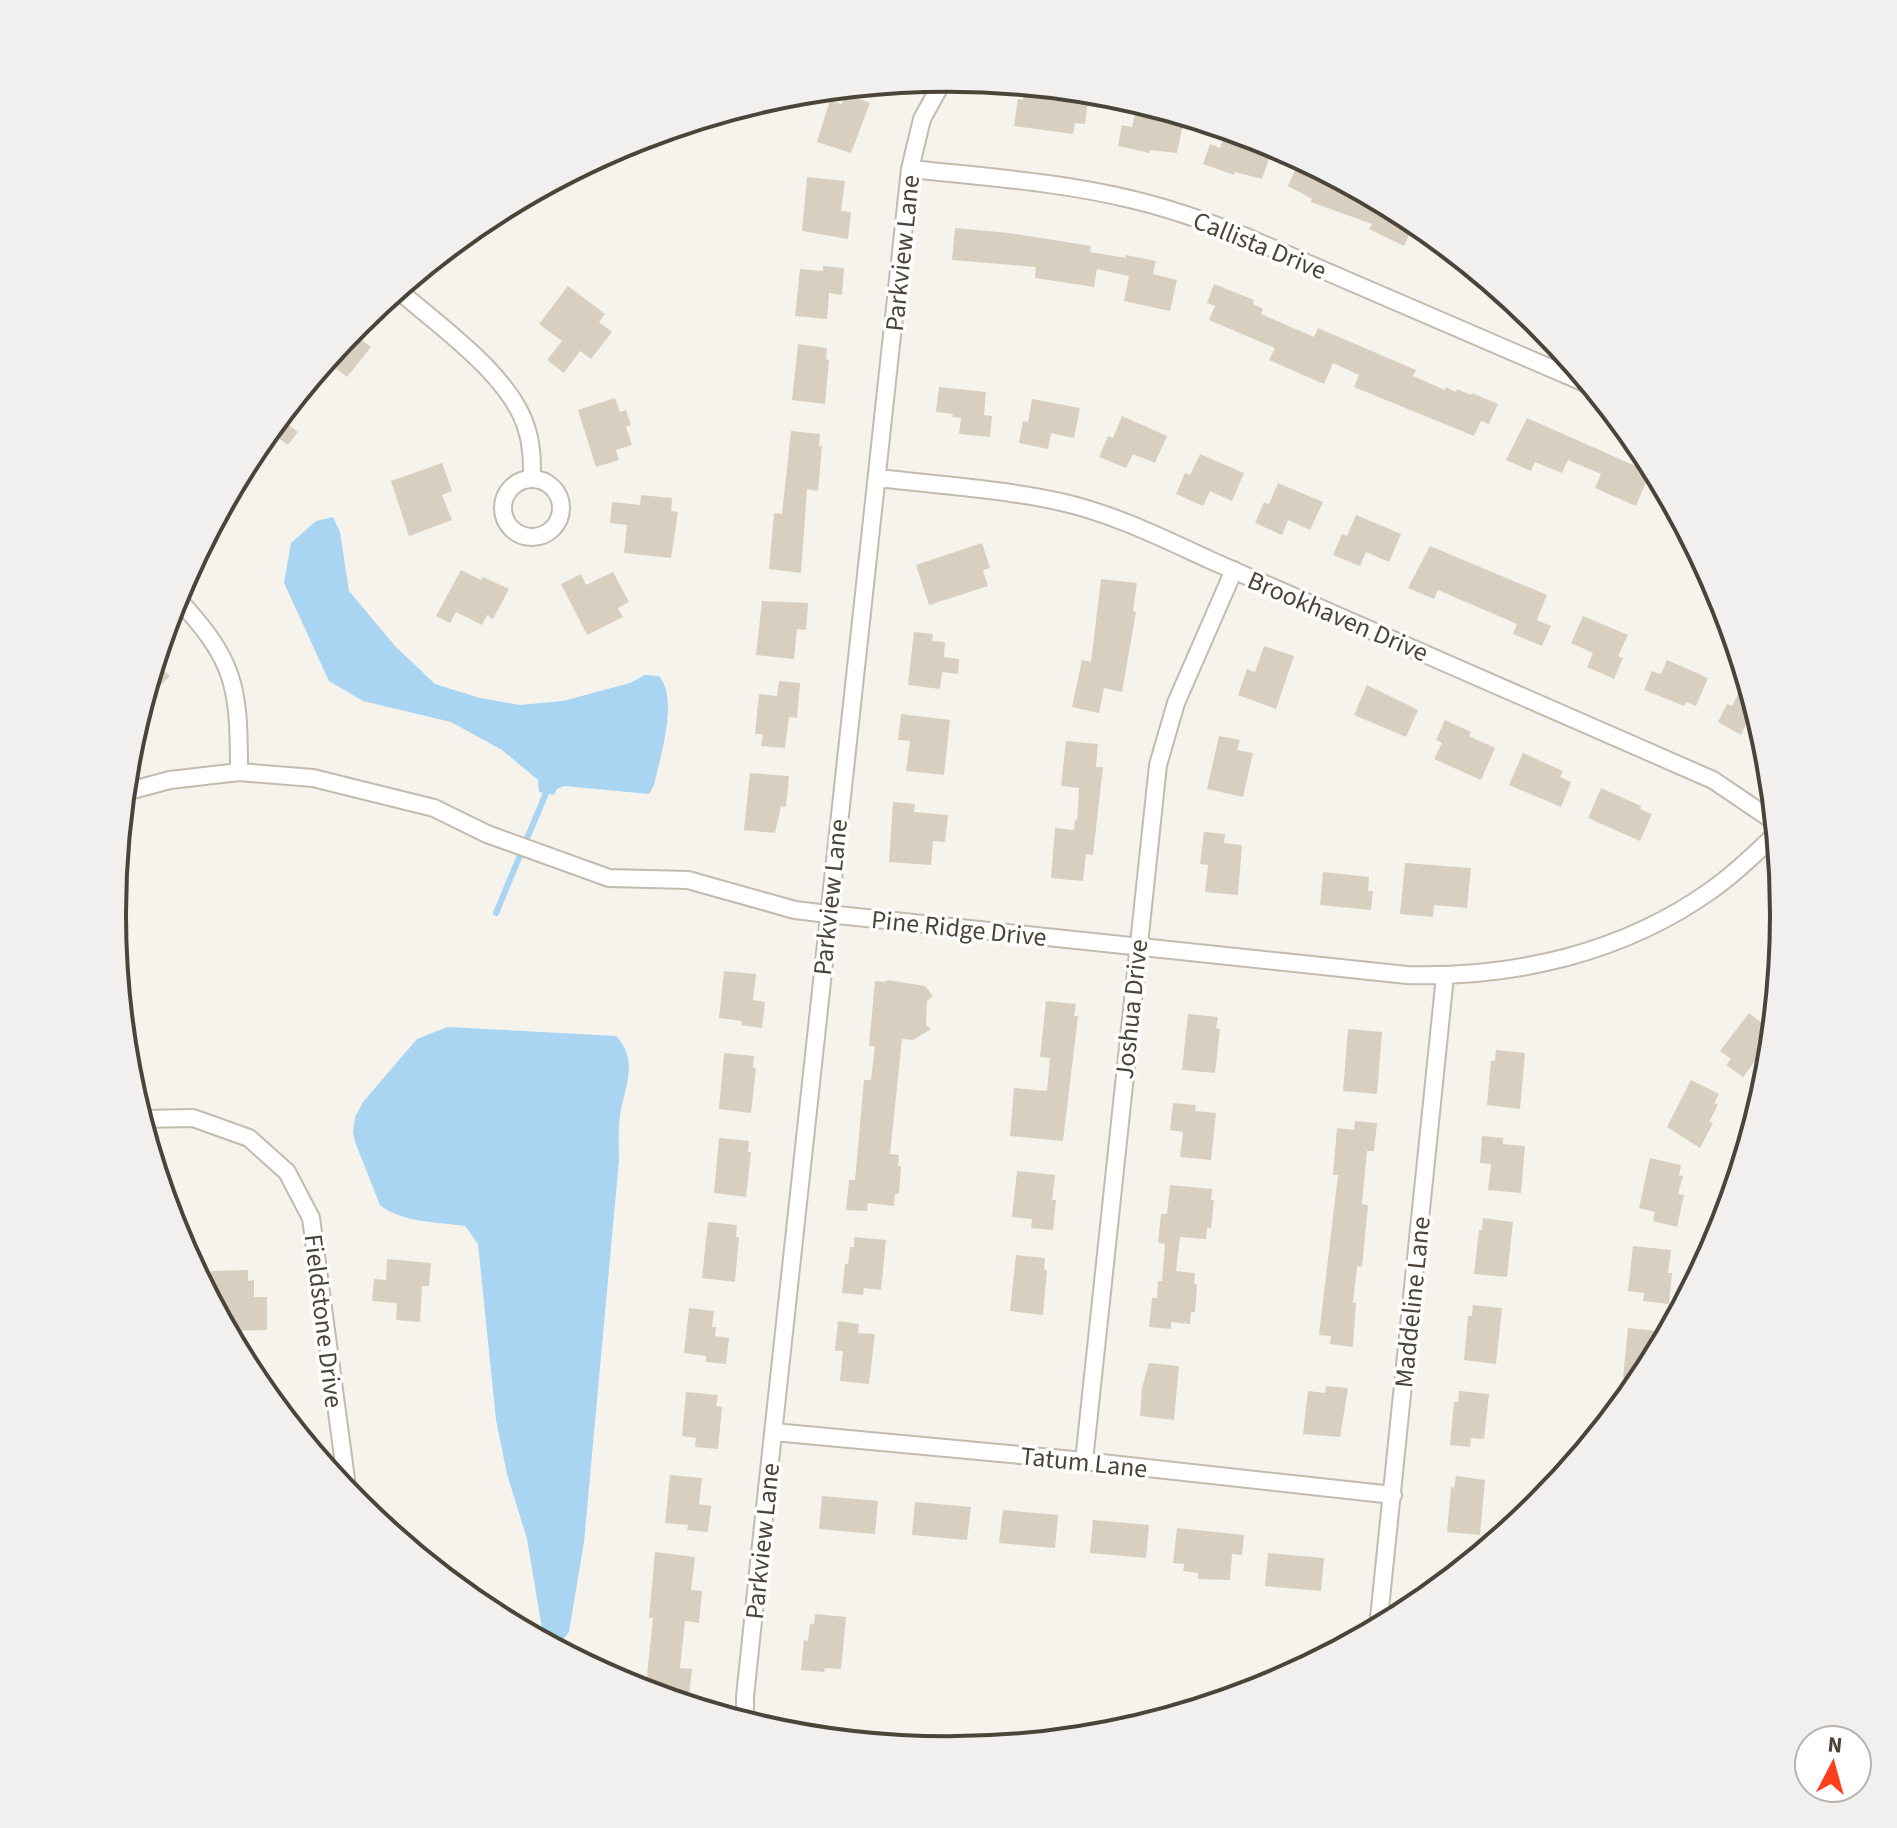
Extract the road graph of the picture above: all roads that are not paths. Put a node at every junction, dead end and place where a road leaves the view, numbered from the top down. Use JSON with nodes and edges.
{"nodes":[{"id":1,"x":935,"y":92,"type":"edge"},
{"id":2,"x":910,"y":169,"type":"junction"},
{"id":3,"x":406,"y":297,"type":"edge"},
{"id":4,"x":1571,"y":377,"type":"edge"},
{"id":5,"x":878,"y":478,"type":"junction"},
{"id":6,"x":532,"y":479,"type":"dead end"},
{"id":7,"x":1234,"y":570,"type":"junction"},
{"id":8,"x":186,"y":608,"type":"edge"},
{"id":9,"x":239,"y":772,"type":"junction"},
{"id":10,"x":137,"y":789,"type":"edge"},
{"id":11,"x":1764,"y":814,"type":"edge"},
{"id":12,"x":1767,"y":842,"type":"edge"},
{"id":13,"x":828,"y":914,"type":"junction"},
{"id":14,"x":1137,"y":947,"type":"junction"},
{"id":15,"x":1445,"y":976,"type":"junction"},
{"id":16,"x":153,"y":1119,"type":"edge"},
{"id":17,"x":774,"y":1432,"type":"junction"},
{"id":18,"x":1084,"y":1461,"type":"junction"},
{"id":19,"x":345,"y":1472,"type":"edge"},
{"id":20,"x":1393,"y":1495,"type":"junction"},
{"id":21,"x":1380,"y":1613,"type":"edge"},
{"id":22,"x":745,"y":1710,"type":"edge"}],
"edges":[{"from":1,"to":2,"type":"street","name":"Parkview Lane"},
{"from":2,"to":4,"type":"street","name":"Callista Drive"},
{"from":2,"to":5,"type":"street","name":"Parkview Lane"},
{"from":3,"to":6,"type":"street"},
{"from":5,"to":7,"type":"street","name":"Brookhaven Drive"},
{"from":5,"to":13,"type":"street","name":"Parkview Lane"},
{"from":7,"to":11,"type":"street","name":"Brookhaven Drive"},
{"from":7,"to":14,"type":"street","name":"Joshua Drive"},
{"from":8,"to":9,"type":"street"},
{"from":9,"to":10,"type":"street","name":"Pine Ridge Drive"},
{"from":9,"to":13,"type":"street","name":"Pine Ridge Drive"},
{"from":12,"to":15,"type":"street","name":"Pine Ridge Drive"},
{"from":13,"to":14,"type":"street","name":"Pine Ridge Drive"},
{"from":13,"to":17,"type":"street","name":"Parkview Lane"},
{"from":14,"to":15,"type":"street","name":"Pine Ridge Drive"},
{"from":14,"to":18,"type":"street","name":"Joshua Drive"},
{"from":15,"to":20,"type":"street","name":"Maddeline Lane"},
{"from":16,"to":19,"type":"street","name":"Fieldstone Drive"},
{"from":17,"to":18,"type":"street","name":"Tatum Lane"},
{"from":17,"to":22,"type":"street","name":"Parkview Lane"},
{"from":18,"to":20,"type":"street","name":"Tatum Lane"},
{"from":20,"to":21,"type":"street","name":"Maddeline Lane"}]}
